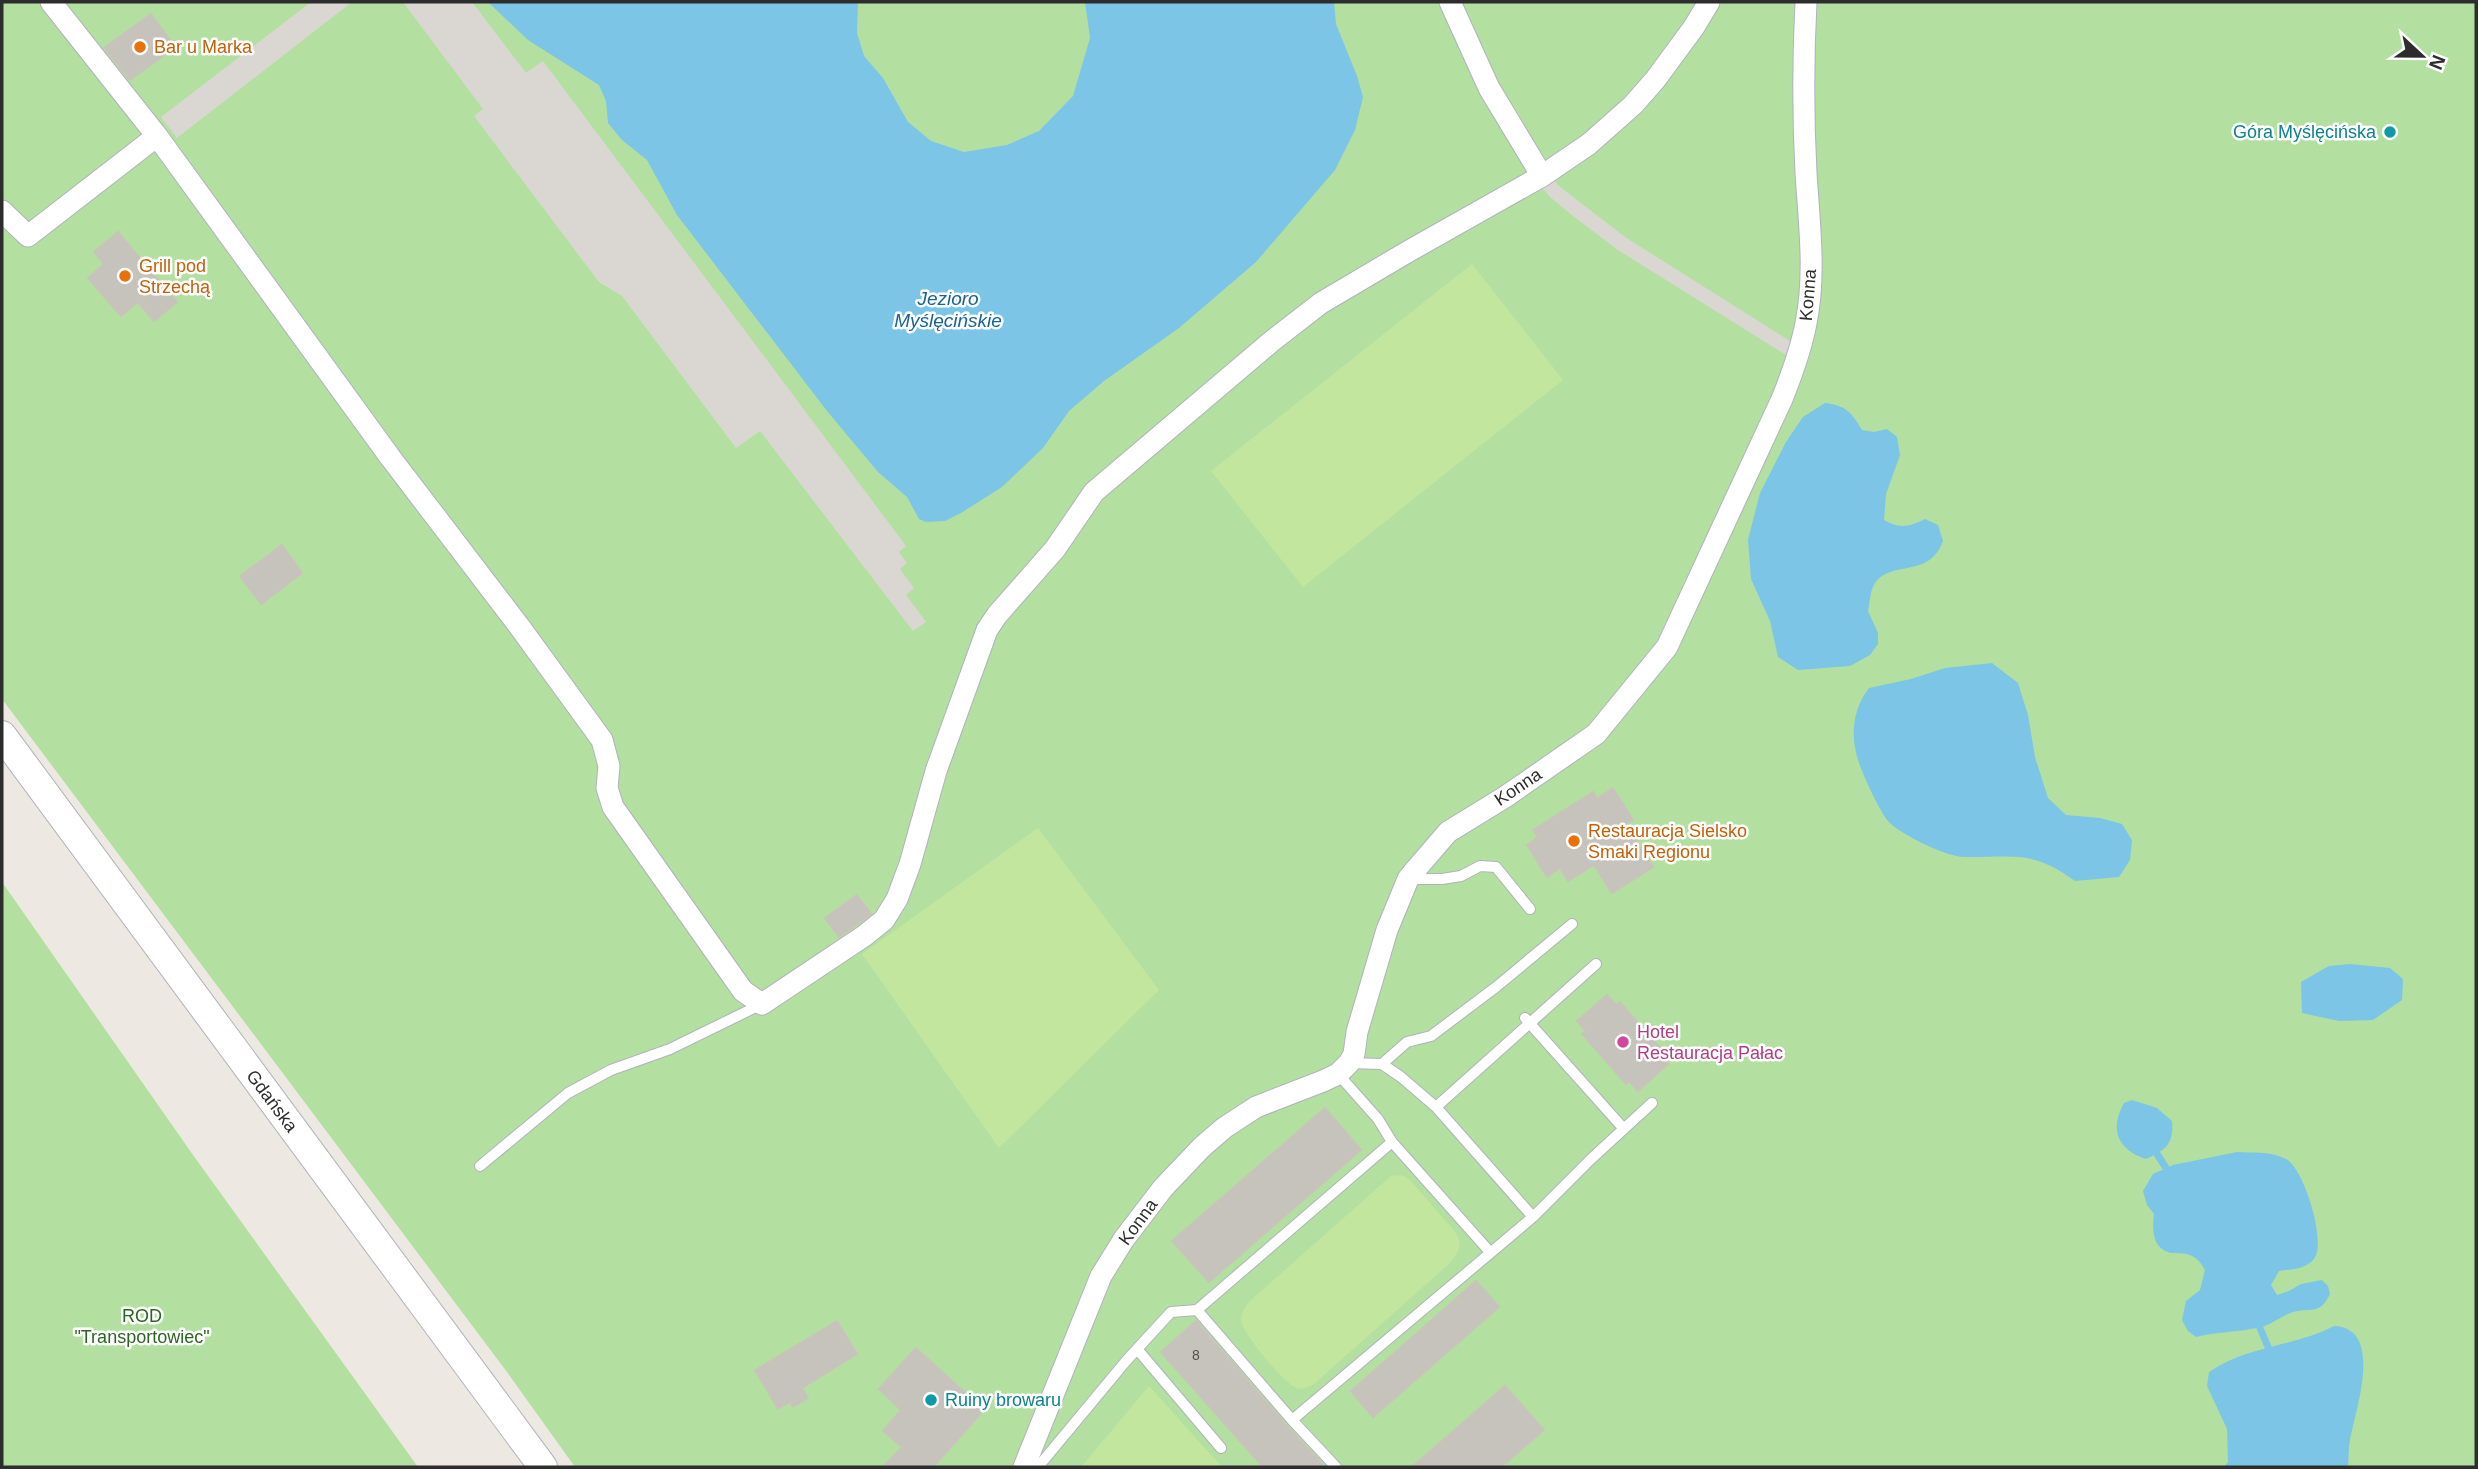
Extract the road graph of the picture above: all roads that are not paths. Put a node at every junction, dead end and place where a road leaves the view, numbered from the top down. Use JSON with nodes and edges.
{"nodes":[{"id":1,"x":51,"y":2,"type":"edge"},
{"id":2,"x":1450,"y":2,"type":"edge"},
{"id":3,"x":1709,"y":2,"type":"edge"},
{"id":4,"x":1806,"y":2,"type":"edge"},
{"id":5,"x":156,"y":136,"type":"junction"},
{"id":6,"x":1542,"y":176,"type":"junction"},
{"id":7,"x":2,"y":211,"type":"edge"},
{"id":8,"x":2,"y":735,"type":"edge"},
{"id":9,"x":1408,"y":879,"type":"junction"},
{"id":10,"x":1530,"y":909,"type":"dead end"},
{"id":11,"x":1572,"y":923,"type":"dead end"},
{"id":12,"x":1596,"y":964,"type":"dead end"},
{"id":13,"x":762,"y":1004,"type":"junction"},
{"id":14,"x":1527,"y":1021,"type":"junction"},
{"id":15,"x":1382,"y":1064,"type":"junction"},
{"id":16,"x":1344,"y":1068,"type":"junction"},
{"id":17,"x":1652,"y":1103,"type":"dead end"},
{"id":18,"x":1436,"y":1107,"type":"junction"},
{"id":19,"x":1624,"y":1129,"type":"junction"},
{"id":20,"x":1392,"y":1142,"type":"junction"},
{"id":21,"x":480,"y":1166,"type":"dead end"},
{"id":22,"x":1533,"y":1217,"type":"junction"},
{"id":23,"x":1490,"y":1252,"type":"junction"},
{"id":24,"x":1197,"y":1310,"type":"junction"},
{"id":25,"x":1137,"y":1349,"type":"junction"},
{"id":26,"x":1293,"y":1420,"type":"junction"},
{"id":27,"x":1221,"y":1448,"type":"dead end"},
{"id":28,"x":543,"y":1467,"type":"edge"},
{"id":29,"x":1024,"y":1467,"type":"edge"},
{"id":30,"x":1038,"y":1467,"type":"edge"},
{"id":31,"x":1336,"y":1467,"type":"edge"}],
"edges":[{"from":1,"to":5,"type":"street"},
{"from":2,"to":6,"type":"street"},
{"from":3,"to":6,"type":"street"},
{"from":4,"to":9,"type":"street","name":"Konna"},
{"from":5,"to":7,"type":"street"},
{"from":5,"to":13,"type":"street"},
{"from":6,"to":13,"type":"street"},
{"from":8,"to":28,"type":"main road","name":"Gdańska"},
{"from":9,"to":10,"type":"lane"},
{"from":9,"to":16,"type":"street","name":"Konna"},
{"from":11,"to":15,"type":"lane"},
{"from":12,"to":14,"type":"lane"},
{"from":13,"to":21,"type":"lane"},
{"from":14,"to":18,"type":"lane"},
{"from":14,"to":19,"type":"lane"},
{"from":15,"to":16,"type":"lane"},
{"from":15,"to":18,"type":"lane"},
{"from":16,"to":20,"type":"lane"},
{"from":16,"to":29,"type":"street","name":"Konna"},
{"from":17,"to":19,"type":"lane"},
{"from":18,"to":22,"type":"lane"},
{"from":19,"to":22,"type":"lane"},
{"from":20,"to":23,"type":"lane"},
{"from":20,"to":24,"type":"lane"},
{"from":22,"to":23,"type":"lane"},
{"from":23,"to":26,"type":"lane"},
{"from":24,"to":25,"type":"lane"},
{"from":24,"to":26,"type":"lane"},
{"from":25,"to":27,"type":"lane"},
{"from":25,"to":30,"type":"lane"},
{"from":26,"to":31,"type":"lane"}]}
